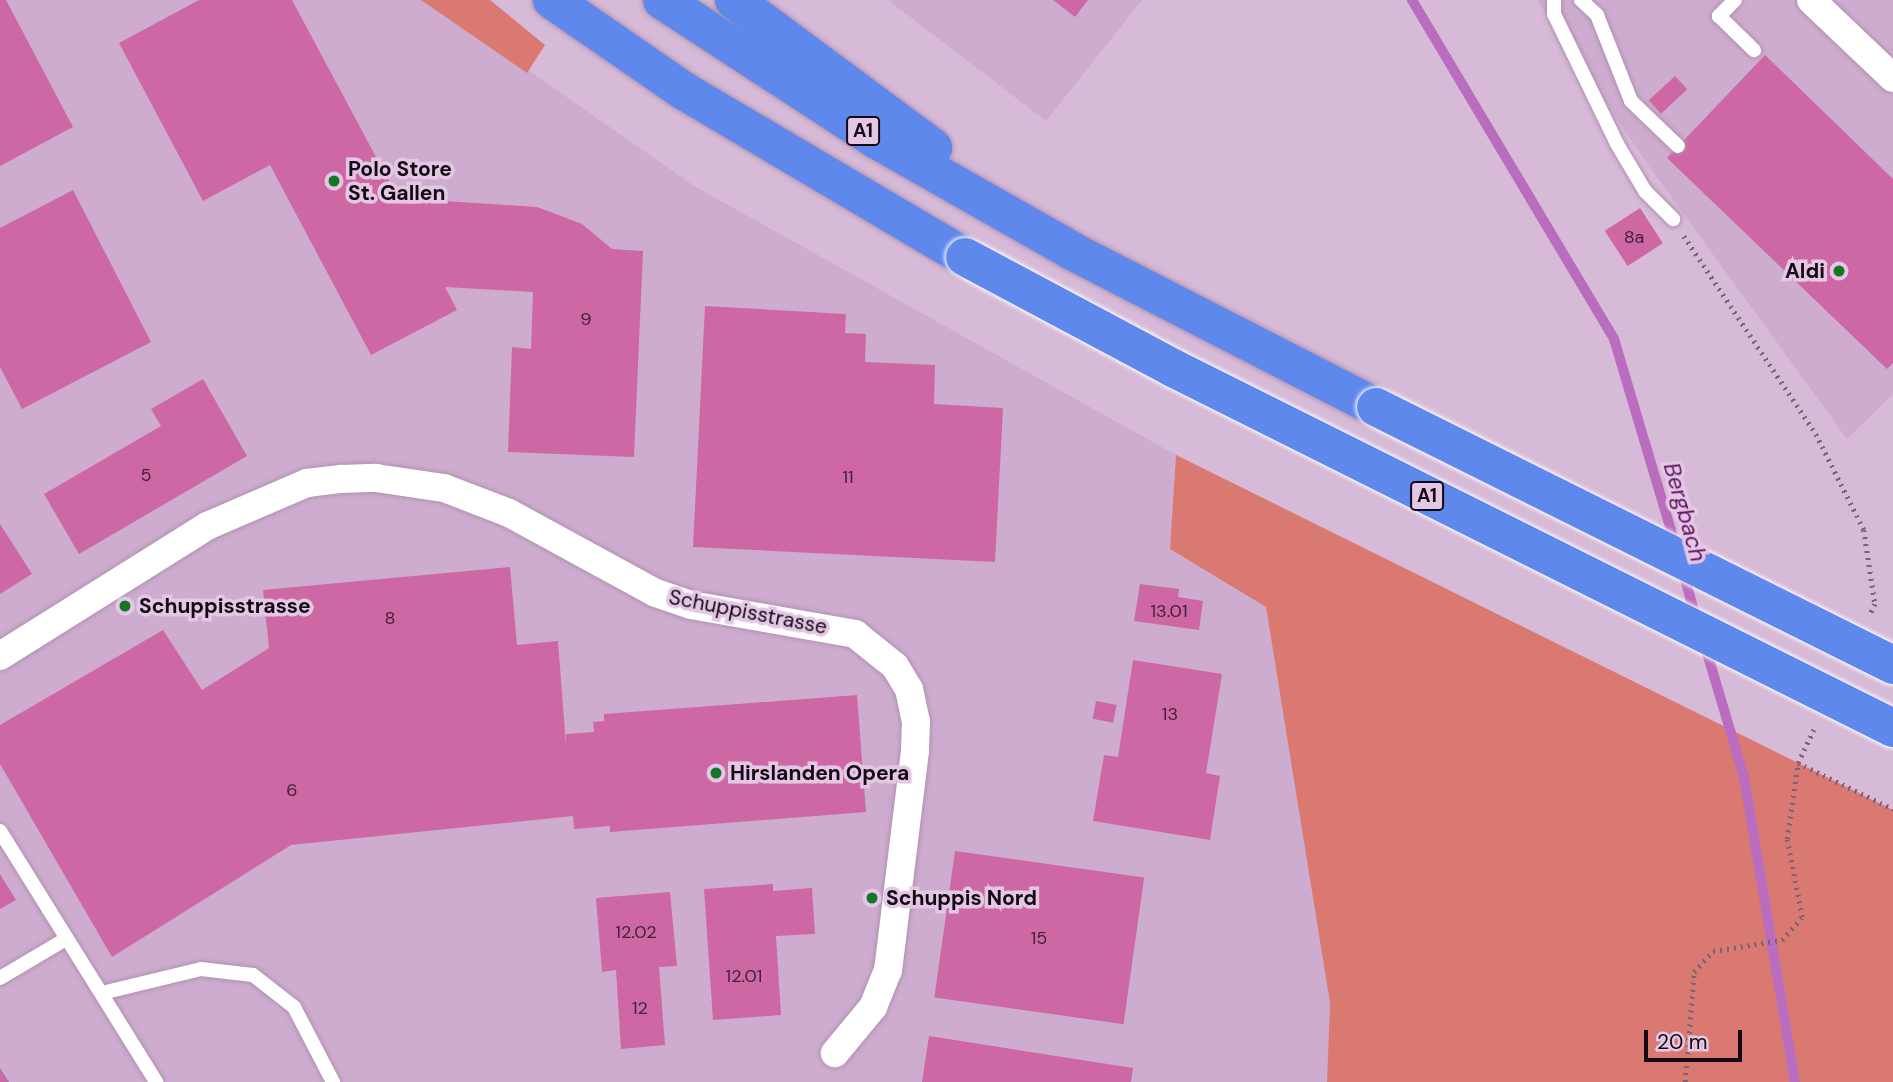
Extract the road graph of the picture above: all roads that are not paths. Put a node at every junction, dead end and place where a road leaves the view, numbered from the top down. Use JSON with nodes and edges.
{"nodes":[{"id":1,"x":552,"y":0,"type":"edge"},
{"id":2,"x":662,"y":0,"type":"edge"},
{"id":3,"x":734,"y":0,"type":"edge"},
{"id":4,"x":1554,"y":0,"type":"edge"},
{"id":5,"x":1581,"y":0,"type":"edge"},
{"id":6,"x":1735,"y":0,"type":"edge"},
{"id":7,"x":1811,"y":0,"type":"edge"},
{"id":8,"x":1754,"y":50,"type":"dead end"},
{"id":9,"x":1893,"y":78,"type":"edge"},
{"id":10,"x":1678,"y":146,"type":"dead end"},
{"id":11,"x":1673,"y":219,"type":"road end"},
{"id":12,"x":1072,"y":251,"type":"junction"},
{"id":13,"x":0,"y":656,"type":"edge"},
{"id":14,"x":1893,"y":665,"type":"edge"},
{"id":15,"x":1893,"y":728,"type":"edge"},
{"id":16,"x":0,"y":831,"type":"edge"},
{"id":17,"x":66,"y":939,"type":"junction"},
{"id":18,"x":0,"y":978,"type":"edge"},
{"id":19,"x":102,"y":993,"type":"junction"},
{"id":20,"x":835,"y":1053,"type":"dead end"},
{"id":21,"x":156,"y":1082,"type":"edge"},
{"id":22,"x":333,"y":1082,"type":"edge"}],
"edges":[{"from":1,"to":15,"type":"highway","number":"A1","bridge":true},
{"from":2,"to":12,"type":"highway","number":"A1"},
{"from":3,"to":12,"type":"highway","number":"A1"},
{"from":4,"to":11,"type":"lane"},
{"from":5,"to":10,"type":"lane"},
{"from":6,"to":8,"type":"lane"},
{"from":7,"to":9,"type":"street"},
{"from":12,"to":14,"type":"highway","number":"A1","bridge":true},
{"from":13,"to":20,"type":"street","name":"Schuppisstrasse"},
{"from":16,"to":17,"type":"lane"},
{"from":17,"to":18,"type":"lane"},
{"from":17,"to":19,"type":"lane"},
{"from":19,"to":21,"type":"lane"},
{"from":19,"to":22,"type":"lane"}]}
